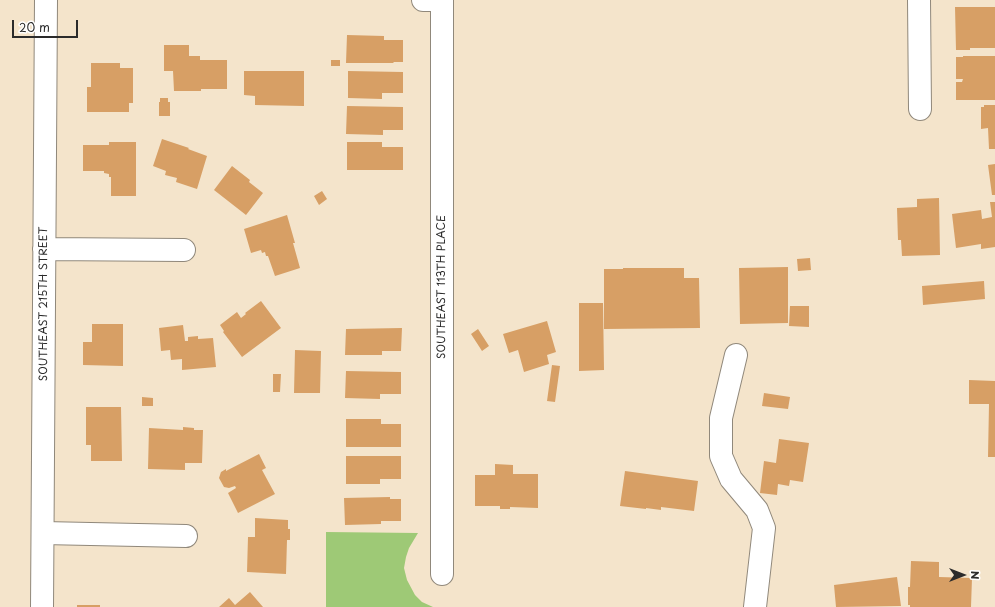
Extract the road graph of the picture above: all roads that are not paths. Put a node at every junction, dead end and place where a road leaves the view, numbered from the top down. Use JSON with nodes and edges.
{"nodes":[{"id":1,"x":46,"y":0,"type":"edge"},
{"id":2,"x":423,"y":0,"type":"edge"},
{"id":3,"x":442,"y":0,"type":"edge"},
{"id":4,"x":919,"y":0,"type":"edge"},
{"id":5,"x":920,"y":109,"type":"dead end"},
{"id":6,"x":44,"y":249,"type":"junction"},
{"id":7,"x":184,"y":250,"type":"dead end"},
{"id":8,"x":736,"y":356,"type":"dead end"},
{"id":9,"x":44,"y":533,"type":"junction"},
{"id":10,"x":186,"y":536,"type":"dead end"},
{"id":11,"x":442,"y":574,"type":"dead end"},
{"id":12,"x":42,"y":607,"type":"edge"},
{"id":13,"x":755,"y":607,"type":"edge"}],
"edges":[{"from":1,"to":6,"type":"street","name":"SOUTHEAST 215TH STREET"},
{"from":2,"to":3,"type":"street"},
{"from":3,"to":11,"type":"street","name":"SOUTHEAST 113TH PLACE"},
{"from":4,"to":5,"type":"street"},
{"from":6,"to":7,"type":"street"},
{"from":6,"to":9,"type":"street","name":"SOUTHEAST 215TH STREET"},
{"from":8,"to":13,"type":"street"},
{"from":9,"to":10,"type":"street"},
{"from":9,"to":12,"type":"street","name":"SOUTHEAST 215TH STREET"}]}
